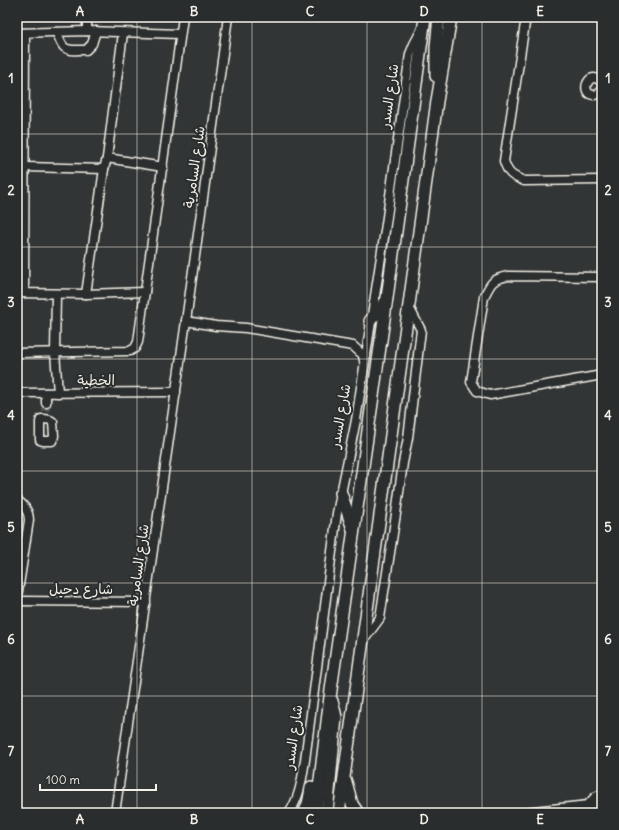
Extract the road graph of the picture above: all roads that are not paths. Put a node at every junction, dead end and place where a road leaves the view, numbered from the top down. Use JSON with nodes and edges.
{"nodes":[{"id":1,"x":87,"y":17,"type":"edge"},
{"id":2,"x":183,"y":17,"type":"edge"},
{"id":3,"x":228,"y":17,"type":"edge"},
{"id":4,"x":439,"y":17,"type":"edge"},
{"id":5,"x":451,"y":17,"type":"edge"},
{"id":6,"x":526,"y":17,"type":"edge"},
{"id":7,"x":425,"y":21,"type":"edge"},
{"id":8,"x":87,"y":31,"type":"junction"},
{"id":9,"x":96,"y":31,"type":"junction"},
{"id":10,"x":57,"y":32,"type":"junction"},
{"id":11,"x":21,"y":33,"type":"edge"},
{"id":12,"x":123,"y":33,"type":"junction"},
{"id":13,"x":180,"y":34,"type":"junction"},
{"id":14,"x":602,"y":83,"type":"edge"},
{"id":15,"x":602,"y":90,"type":"edge"},
{"id":16,"x":437,"y":101,"type":"junction"},
{"id":17,"x":107,"y":158,"type":"junction"},
{"id":18,"x":22,"y":162,"type":"edge"},
{"id":19,"x":163,"y":166,"type":"junction"},
{"id":20,"x":104,"y":169,"type":"junction"},
{"id":21,"x":602,"y":180,"type":"edge"},
{"id":22,"x":602,"y":277,"type":"edge"},
{"id":23,"x":145,"y":292,"type":"junction"},
{"id":24,"x":21,"y":294,"type":"edge"},
{"id":25,"x":56,"y":294,"type":"junction"},
{"id":26,"x":86,"y":294,"type":"junction"},
{"id":27,"x":387,"y":298,"type":"junction"},
{"id":28,"x":409,"y":307,"type":"junction"},
{"id":29,"x":186,"y":321,"type":"junction"},
{"id":30,"x":369,"y":327,"type":"junction"},
{"id":31,"x":353,"y":346,"type":"junction"},
{"id":32,"x":17,"y":352,"type":"edge"},
{"id":33,"x":55,"y":352,"type":"junction"},
{"id":34,"x":364,"y":361,"type":"junction"},
{"id":35,"x":602,"y":375,"type":"edge"},
{"id":36,"x":58,"y":392,"type":"junction"},
{"id":37,"x":176,"y":392,"type":"junction"},
{"id":38,"x":17,"y":393,"type":"edge"},
{"id":39,"x":46,"y":393,"type":"junction"},
{"id":40,"x":46,"y":411,"type":"tunnel mouth"},
{"id":41,"x":341,"y":493,"type":"junction"},
{"id":42,"x":17,"y":500,"type":"edge"},
{"id":43,"x":354,"y":532,"type":"junction"},
{"id":44,"x":17,"y":598,"type":"edge"},
{"id":45,"x":17,"y":601,"type":"edge"},
{"id":46,"x":146,"y":602,"type":"junction"},
{"id":47,"x":363,"y":642,"type":"junction"},
{"id":48,"x":330,"y":697,"type":"junction"},
{"id":49,"x":344,"y":777,"type":"junction"},
{"id":50,"x":602,"y":794,"type":"edge"},
{"id":51,"x":602,"y":805,"type":"edge"},
{"id":52,"x":587,"y":806,"type":"junction"},
{"id":53,"x":562,"y":809,"type":"junction"},
{"id":54,"x":115,"y":813,"type":"edge"},
{"id":55,"x":289,"y":813,"type":"edge"},
{"id":56,"x":304,"y":813,"type":"edge"},
{"id":57,"x":316,"y":813,"type":"edge"},
{"id":58,"x":327,"y":813,"type":"edge"},
{"id":59,"x":339,"y":813,"type":"edge"},
{"id":60,"x":358,"y":813,"type":"edge"},
{"id":61,"x":529,"y":813,"type":"edge"},
{"id":62,"x":551,"y":813,"type":"edge"}],
"edges":[{"from":1,"to":8,"type":"street"},
{"from":2,"to":13,"type":"street"},
{"from":3,"to":29,"type":"street","name":"شارع السامرية"},
{"from":4,"to":16,"type":"main road"},
{"from":5,"to":16,"type":"main road"},
{"from":6,"to":21,"type":"street"},
{"from":7,"to":27,"type":"main road","name":"شارع السدر"},
{"from":7,"to":30,"type":"street","name":"شارع السدر"},
{"from":8,"to":9,"type":"street"},
{"from":8,"to":10,"type":"street"},
{"from":9,"to":10,"type":"street"},
{"from":9,"to":12,"type":"street"},
{"from":10,"to":11,"type":"street"},
{"from":11,"to":18,"type":"street"},
{"from":12,"to":13,"type":"street"},
{"from":12,"to":17,"type":"street"},
{"from":13,"to":19,"type":"street"},
{"from":14,"to":15,"type":"street"},
{"from":16,"to":28,"type":"main road"},
{"from":17,"to":19,"type":"street"},
{"from":17,"to":20,"type":"street"},
{"from":18,"to":20,"type":"street"},
{"from":18,"to":24,"type":"street"},
{"from":19,"to":23,"type":"street"},
{"from":20,"to":26,"type":"street"},
{"from":22,"to":35,"type":"street"},
{"from":23,"to":26,"type":"street"},
{"from":23,"to":33,"type":"street"},
{"from":24,"to":25,"type":"street"},
{"from":25,"to":26,"type":"street"},
{"from":25,"to":33,"type":"street"},
{"from":27,"to":30,"type":"main road"},
{"from":27,"to":43,"type":"main road","name":"شارع السدر"},
{"from":28,"to":47,"type":"main road"},
{"from":28,"to":47,"type":"street"},
{"from":29,"to":31,"type":"street"},
{"from":29,"to":37,"type":"street","name":"شارع السامرية"},
{"from":30,"to":31,"type":"street"},
{"from":30,"to":34,"type":"street","name":"شارع السدر"},
{"from":31,"to":34,"type":"street"},
{"from":32,"to":33,"type":"street"},
{"from":33,"to":36,"type":"street"},
{"from":34,"to":41,"type":"street","name":"شارع السدر"},
{"from":36,"to":37,"type":"street","name":"الخطية"},
{"from":36,"to":39,"type":"street","name":"الخطية"},
{"from":37,"to":46,"type":"street","name":"شارع السامرية"},
{"from":38,"to":39,"type":"street","name":"الخطية"},
{"from":39,"to":40,"type":"street"},
{"from":41,"to":43,"type":"main road"},
{"from":41,"to":55,"type":"street","name":"شارع السدر"},
{"from":42,"to":44,"type":"street"},
{"from":43,"to":48,"type":"main road","name":"شارع السدر"},
{"from":45,"to":46,"type":"street","name":"شارع دحيل"},
{"from":46,"to":54,"type":"street","name":"شارع السامرية"},
{"from":47,"to":49,"type":"main road"},
{"from":48,"to":56,"type":"main road"},
{"from":48,"to":57,"type":"main road","name":"شارع السدر"},
{"from":48,"to":58,"type":"main road"},
{"from":49,"to":59,"type":"main road"},
{"from":49,"to":60,"type":"main road"},
{"from":50,"to":52,"type":"street"},
{"from":51,"to":52,"type":"main road"},
{"from":52,"to":53,"type":"main road"},
{"from":53,"to":61,"type":"main road"},
{"from":53,"to":62,"type":"main road"}]}
